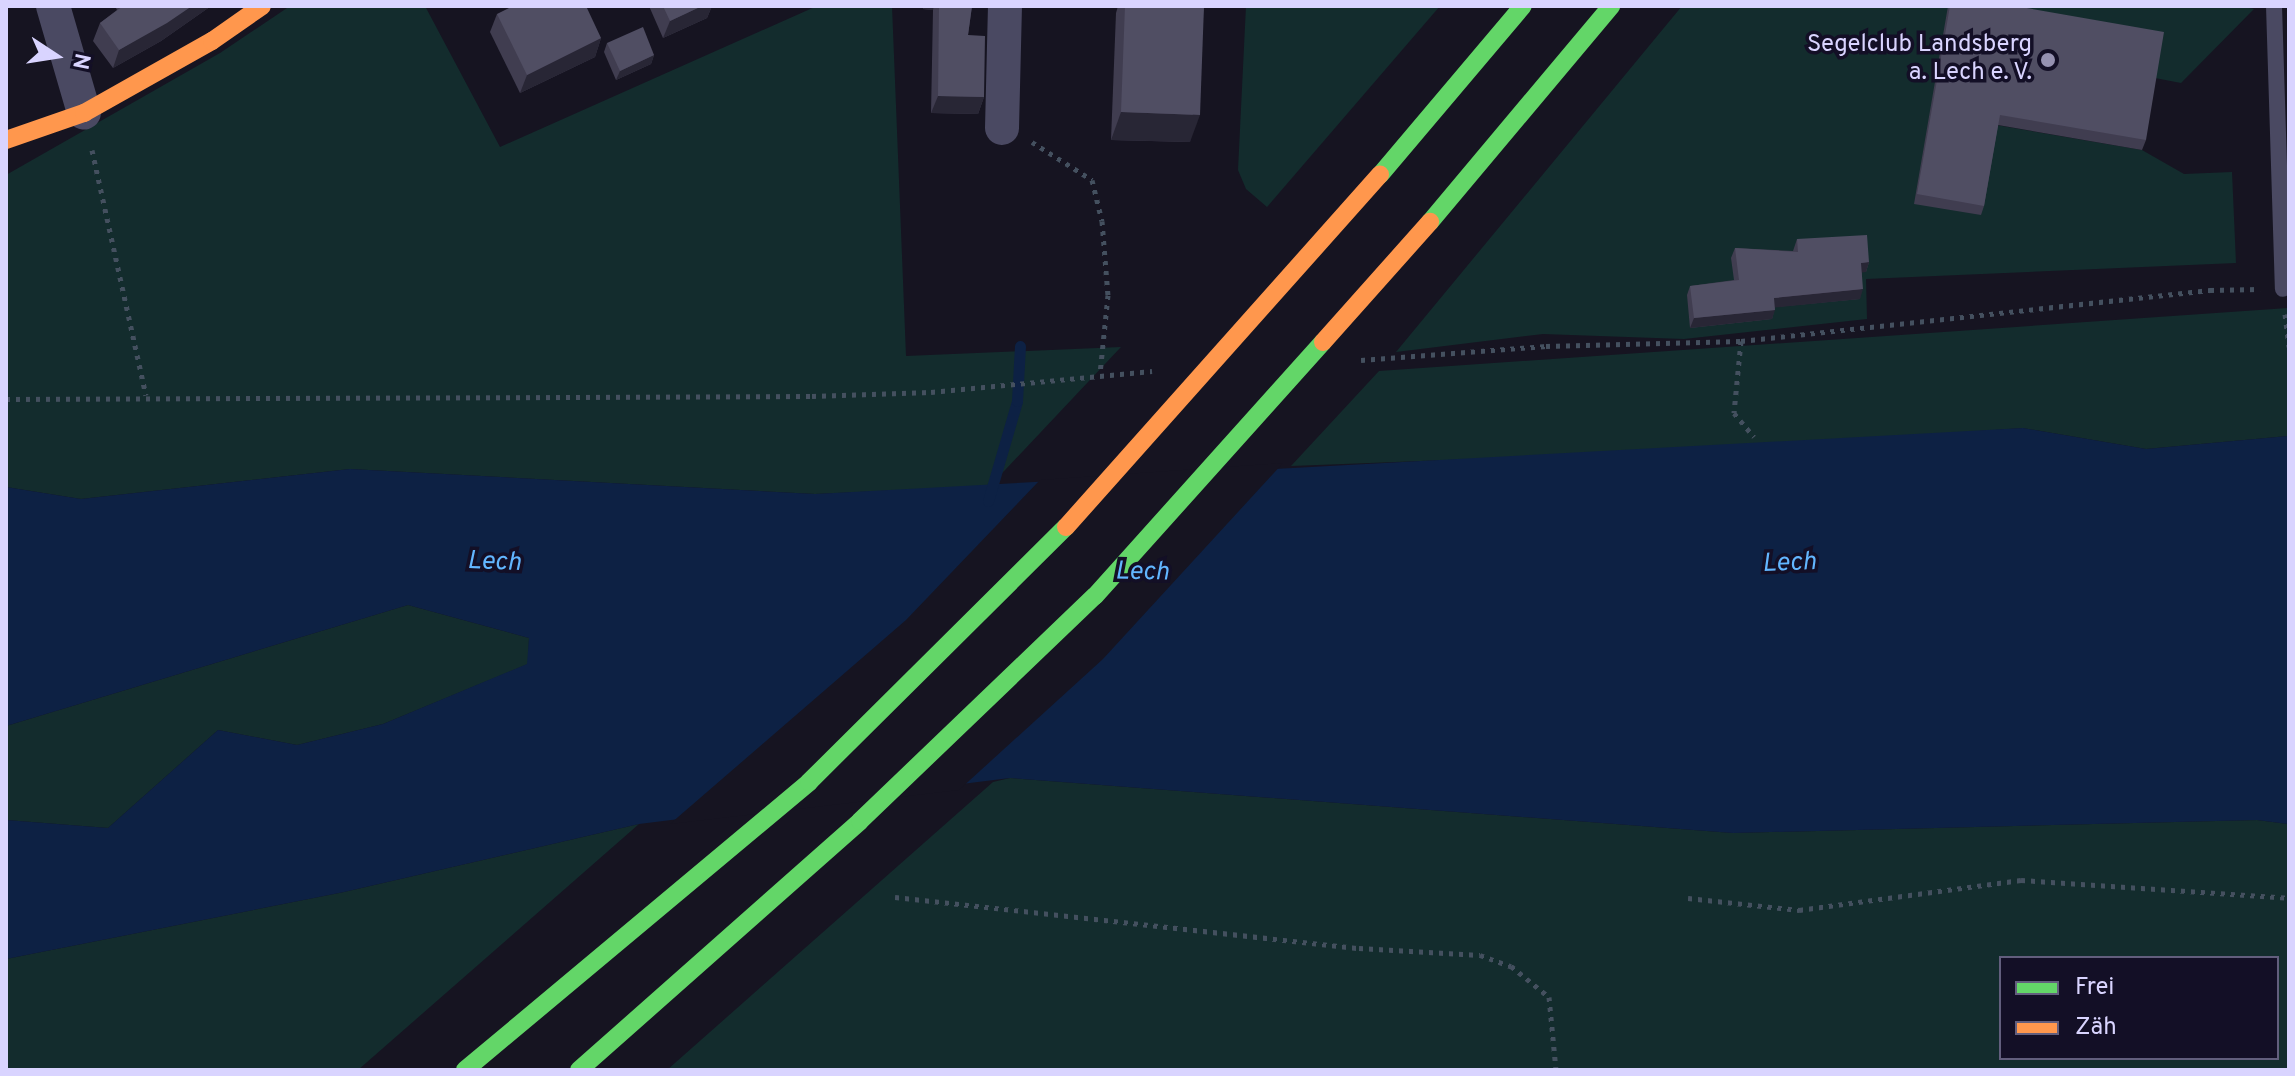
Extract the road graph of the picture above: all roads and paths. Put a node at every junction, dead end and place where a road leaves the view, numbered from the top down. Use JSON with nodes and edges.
{"nodes":[{"id":1,"x":53,"y":6,"type":"edge"},
{"id":2,"x":262,"y":6,"type":"edge"},
{"id":3,"x":1005,"y":6,"type":"edge"},
{"id":4,"x":1523,"y":6,"type":"edge"},
{"id":5,"x":1611,"y":6,"type":"edge"},
{"id":6,"x":2274,"y":6,"type":"edge"},
{"id":7,"x":84,"y":113,"type":"junction"},
{"id":8,"x":1002,"y":128,"type":"joint"},
{"id":9,"x":6,"y":140,"type":"edge"},
{"id":10,"x":2286,"y":244,"type":"edge"},
{"id":11,"x":2283,"y":289,"type":"joint"},
{"id":12,"x":2286,"y":322,"type":"dead end"},
{"id":13,"x":1741,"y":341,"type":"junction"},
{"id":14,"x":2289,"y":347,"type":"edge"},
{"id":15,"x":1345,"y":361,"type":"dead end"},
{"id":16,"x":1161,"y":371,"type":"dead end"},
{"id":17,"x":1100,"y":374,"type":"junction"},
{"id":18,"x":146,"y":395,"type":"junction"},
{"id":19,"x":6,"y":399,"type":"edge"},
{"id":20,"x":1754,"y":437,"type":"dead end"},
{"id":21,"x":895,"y":897,"type":"dead end"},
{"id":22,"x":1688,"y":898,"type":"dead end"},
{"id":23,"x":2289,"y":898,"type":"edge"},
{"id":24,"x":465,"y":1070,"type":"edge"},
{"id":25,"x":579,"y":1070,"type":"edge"},
{"id":26,"x":1556,"y":1070,"type":"edge"}],
"edges":[{"from":1,"to":7,"type":"street"},
{"from":2,"to":7,"type":"main road"},
{"from":3,"to":8,"type":"street"},
{"from":4,"to":24,"type":"main road","bridge":true},
{"from":5,"to":25,"type":"main road","bridge":true},
{"from":6,"to":10,"type":"lane"},
{"from":7,"to":9,"type":"main road"},
{"from":7,"to":18,"type":"path"},
{"from":8,"to":17,"type":"path"},
{"from":10,"to":11,"type":"lane"},
{"from":11,"to":13,"type":"path"},
{"from":12,"to":14,"type":"path"},
{"from":13,"to":15,"type":"path"},
{"from":13,"to":20,"type":"path"},
{"from":16,"to":17,"type":"path"},
{"from":17,"to":18,"type":"path"},
{"from":18,"to":19,"type":"path"},
{"from":21,"to":26,"type":"path"},
{"from":22,"to":23,"type":"path"}]}
